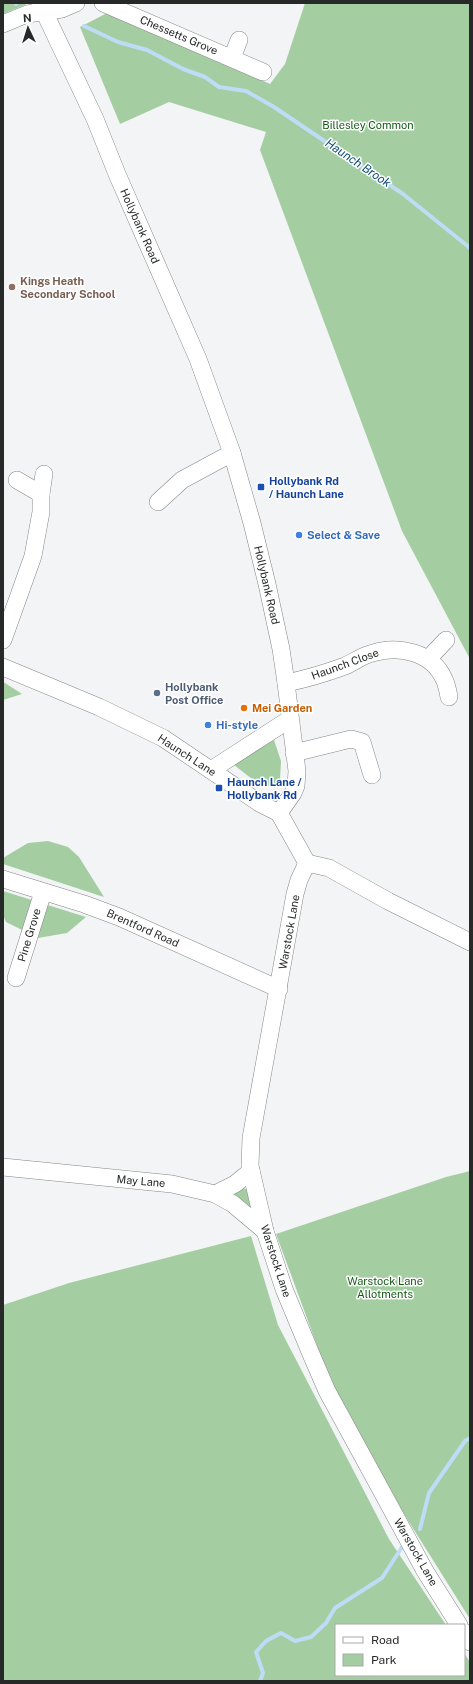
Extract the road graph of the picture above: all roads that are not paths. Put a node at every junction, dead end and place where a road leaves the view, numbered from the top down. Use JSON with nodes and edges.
{"nodes":[{"id":1,"x":76,"y":3,"type":"edge"},
{"id":2,"x":103,"y":3,"type":"edge"},
{"id":3,"x":42,"y":7,"type":"edge"},
{"id":4,"x":3,"y":24,"type":"edge"},
{"id":5,"x":239,"y":40,"type":"dead end"},
{"id":6,"x":232,"y":58,"type":"junction"},
{"id":7,"x":263,"y":72,"type":"dead end"},
{"id":8,"x":232,"y":453,"type":"junction"},
{"id":9,"x":44,"y":474,"type":"dead end"},
{"id":10,"x":17,"y":480,"type":"dead end"},
{"id":11,"x":41,"y":494,"type":"junction"},
{"id":12,"x":158,"y":502,"type":"dead end"},
{"id":13,"x":3,"y":640,"type":"edge"},
{"id":14,"x":446,"y":640,"type":"dead end"},
{"id":15,"x":428,"y":659,"type":"junction"},
{"id":16,"x":3,"y":667,"type":"edge"},
{"id":17,"x":286,"y":683,"type":"junction"},
{"id":18,"x":449,"y":697,"type":"dead end"},
{"id":19,"x":290,"y":719,"type":"junction"},
{"id":20,"x":294,"y":753,"type":"junction"},
{"id":21,"x":211,"y":770,"type":"junction"},
{"id":22,"x":372,"y":775,"type":"dead end"},
{"id":23,"x":279,"y":812,"type":"junction"},
{"id":24,"x":307,"y":863,"type":"junction"},
{"id":25,"x":3,"y":879,"type":"edge"},
{"id":26,"x":43,"y":892,"type":"junction"},
{"id":27,"x":470,"y":942,"type":"edge"},
{"id":28,"x":16,"y":978,"type":"dead end"},
{"id":29,"x":279,"y":989,"type":"junction"},
{"id":30,"x":3,"y":1167,"type":"edge"},
{"id":31,"x":251,"y":1171,"type":"junction"},
{"id":32,"x":215,"y":1194,"type":"junction"},
{"id":33,"x":265,"y":1231,"type":"junction"},
{"id":34,"x":458,"y":1624,"type":"edge"}],
"edges":[{"from":1,"to":3,"type":"street"},
{"from":2,"to":6,"type":"street","name":"Chessetts Grove"},
{"from":3,"to":4,"type":"street"},
{"from":3,"to":8,"type":"street","name":"Hollybank Road"},
{"from":5,"to":6,"type":"street","name":"Chessetts Grove"},
{"from":6,"to":7,"type":"street","name":"Chessetts Grove"},
{"from":8,"to":12,"type":"street"},
{"from":8,"to":17,"type":"street","name":"Hollybank Road"},
{"from":9,"to":11,"type":"street"},
{"from":10,"to":11,"type":"street"},
{"from":11,"to":13,"type":"street"},
{"from":14,"to":15,"type":"street"},
{"from":15,"to":17,"type":"street","name":"Haunch Close"},
{"from":15,"to":18,"type":"street"},
{"from":16,"to":21,"type":"street","name":"Haunch Lane"},
{"from":17,"to":19,"type":"street","name":"Hollybank Road"},
{"from":19,"to":20,"type":"street","name":"Hollybank Road"},
{"from":19,"to":21,"type":"street"},
{"from":20,"to":22,"type":"street"},
{"from":20,"to":23,"type":"street","name":"Hollybank Road"},
{"from":21,"to":23,"type":"street","name":"Haunch Lane"},
{"from":23,"to":24,"type":"street"},
{"from":24,"to":27,"type":"street"},
{"from":24,"to":29,"type":"street","name":"Warstock Lane"},
{"from":25,"to":26,"type":"street","name":"Brentford Road"},
{"from":26,"to":28,"type":"street","name":"Pine Grove"},
{"from":26,"to":29,"type":"street","name":"Brentford Road"},
{"from":29,"to":31,"type":"street","name":"Warstock Lane"},
{"from":30,"to":32,"type":"street","name":"May Lane"},
{"from":31,"to":32,"type":"street"},
{"from":31,"to":33,"type":"street","name":"Warstock Lane"},
{"from":32,"to":33,"type":"street","name":"May Lane"},
{"from":33,"to":34,"type":"street","name":"Warstock Lane"}]}
